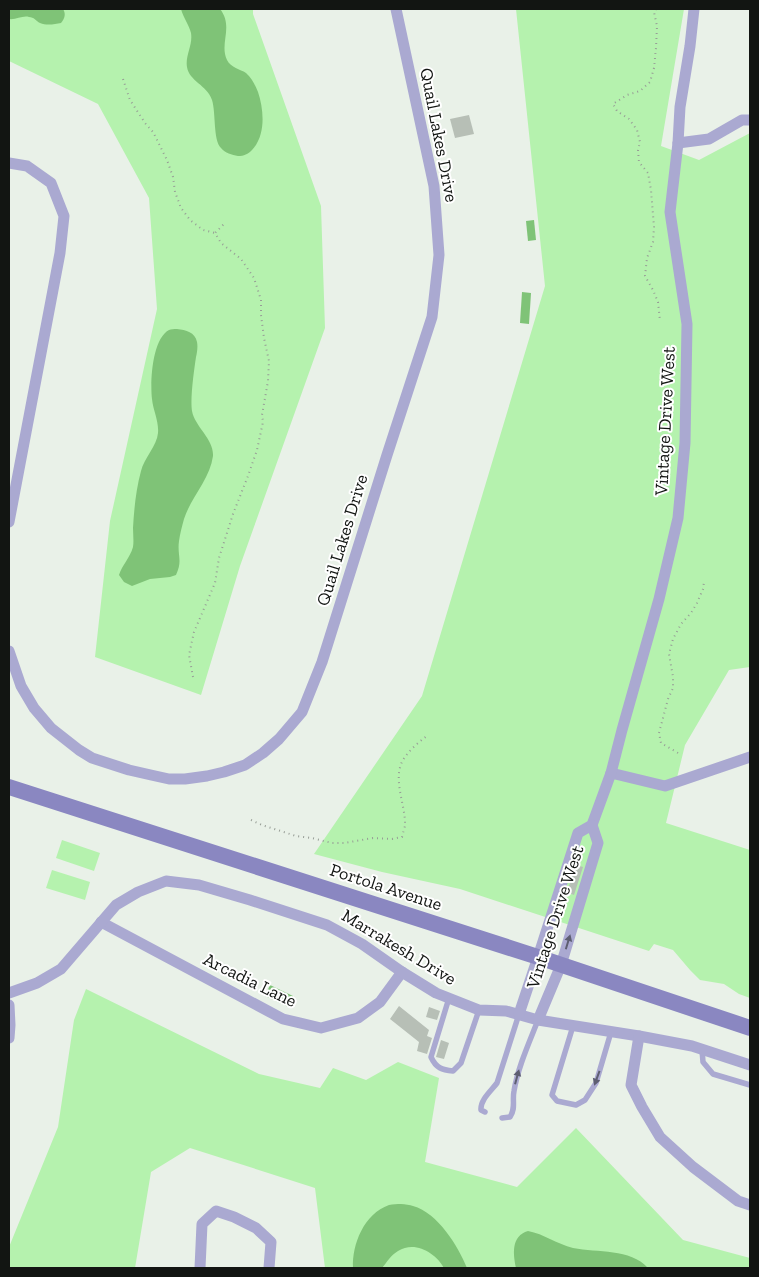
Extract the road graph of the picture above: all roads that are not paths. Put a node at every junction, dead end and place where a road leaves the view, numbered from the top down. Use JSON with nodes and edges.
{"nodes":[{"id":1,"x":396,"y":9,"type":"edge"},
{"id":2,"x":694,"y":9,"type":"edge"},
{"id":3,"x":750,"y":120,"type":"edge"},
{"id":4,"x":678,"y":143,"type":"junction"},
{"id":5,"x":9,"y":162,"type":"edge"},
{"id":6,"x":9,"y":522,"type":"edge"},
{"id":7,"x":9,"y":652,"type":"edge"},
{"id":8,"x":750,"y":756,"type":"edge"},
{"id":9,"x":611,"y":772,"type":"junction"},
{"id":10,"x":9,"y":787,"type":"edge"},
{"id":11,"x":592,"y":825,"type":"junction"},
{"id":12,"x":102,"y":922,"type":"junction"},
{"id":13,"x":538,"y":957,"type":"junction"},
{"id":14,"x":561,"y":965,"type":"junction"},
{"id":15,"x":402,"y":972,"type":"junction"},
{"id":16,"x":9,"y":993,"type":"edge"},
{"id":17,"x":450,"y":998,"type":"junction"},
{"id":18,"x":9,"y":1005,"type":"edge"},
{"id":19,"x":479,"y":1010,"type":"junction"},
{"id":20,"x":519,"y":1014,"type":"junction"},
{"id":21,"x":538,"y":1020,"type":"junction"},
{"id":22,"x":573,"y":1026,"type":"junction"},
{"id":23,"x":750,"y":1028,"type":"edge"},
{"id":24,"x":611,"y":1032,"type":"junction"},
{"id":25,"x":639,"y":1036,"type":"junction"},
{"id":26,"x":9,"y":1038,"type":"edge"},
{"id":27,"x":702,"y":1050,"type":"junction"},
{"id":28,"x":750,"y":1065,"type":"edge"},
{"id":29,"x":750,"y":1085,"type":"edge"},
{"id":30,"x":485,"y":1112,"type":"dead end"},
{"id":31,"x":502,"y":1118,"type":"dead end"},
{"id":32,"x":750,"y":1205,"type":"edge"},
{"id":33,"x":200,"y":1268,"type":"edge"},
{"id":34,"x":269,"y":1268,"type":"edge"}],
"edges":[{"from":1,"to":7,"type":"street","name":"Quail Lakes Drive"},
{"from":2,"to":4,"type":"street","name":"Vintage Drive West"},
{"from":3,"to":4,"type":"street"},
{"from":4,"to":9,"type":"street","name":"Vintage Drive West"},
{"from":5,"to":6,"type":"street"},
{"from":8,"to":9,"type":"street"},
{"from":9,"to":11,"type":"street","name":"Vintage Drive West"},
{"from":10,"to":13,"type":"street","name":"Portola Avenue"},
{"from":11,"to":13,"type":"street","name":"Vintage Drive West"},
{"from":14,"to":11,"type":"street","name":"Vintage Drive West","one_way":true},
{"from":12,"to":15,"type":"street","name":"Marrakesh Drive"},
{"from":12,"to":15,"type":"street","name":"Arcadia Lane"},
{"from":12,"to":16,"type":"street","name":"Marrakesh Drive"},
{"from":13,"to":14,"type":"street","name":"Portola Avenue"},
{"from":13,"to":20,"type":"street","name":"Vintage Drive West"},
{"from":14,"to":21,"type":"street","name":"Vintage Drive West"},
{"from":14,"to":23,"type":"street","name":"Portola Avenue"},
{"from":15,"to":17,"type":"street","name":"Marrakesh Drive"},
{"from":17,"to":19,"type":"street","name":"Marrakesh Drive"},
{"from":17,"to":19,"type":"lane"},
{"from":18,"to":26,"type":"street"},
{"from":19,"to":20,"type":"street","name":"Marrakesh Drive"},
{"from":20,"to":21,"type":"street","name":"Marrakesh Drive"},
{"from":20,"to":30,"type":"lane"},
{"from":21,"to":22,"type":"street","name":"Marrakesh Drive"},
{"from":31,"to":21,"type":"lane","one_way":true},
{"from":22,"to":24,"type":"street","name":"Marrakesh Drive"},
{"from":24,"to":22,"type":"lane","one_way":true},
{"from":24,"to":25,"type":"street","name":"Marrakesh Drive"},
{"from":25,"to":27,"type":"street","name":"Marrakesh Drive"},
{"from":25,"to":32,"type":"street"},
{"from":27,"to":28,"type":"street","name":"Marrakesh Drive"},
{"from":27,"to":29,"type":"lane"},
{"from":33,"to":34,"type":"street"}]}
